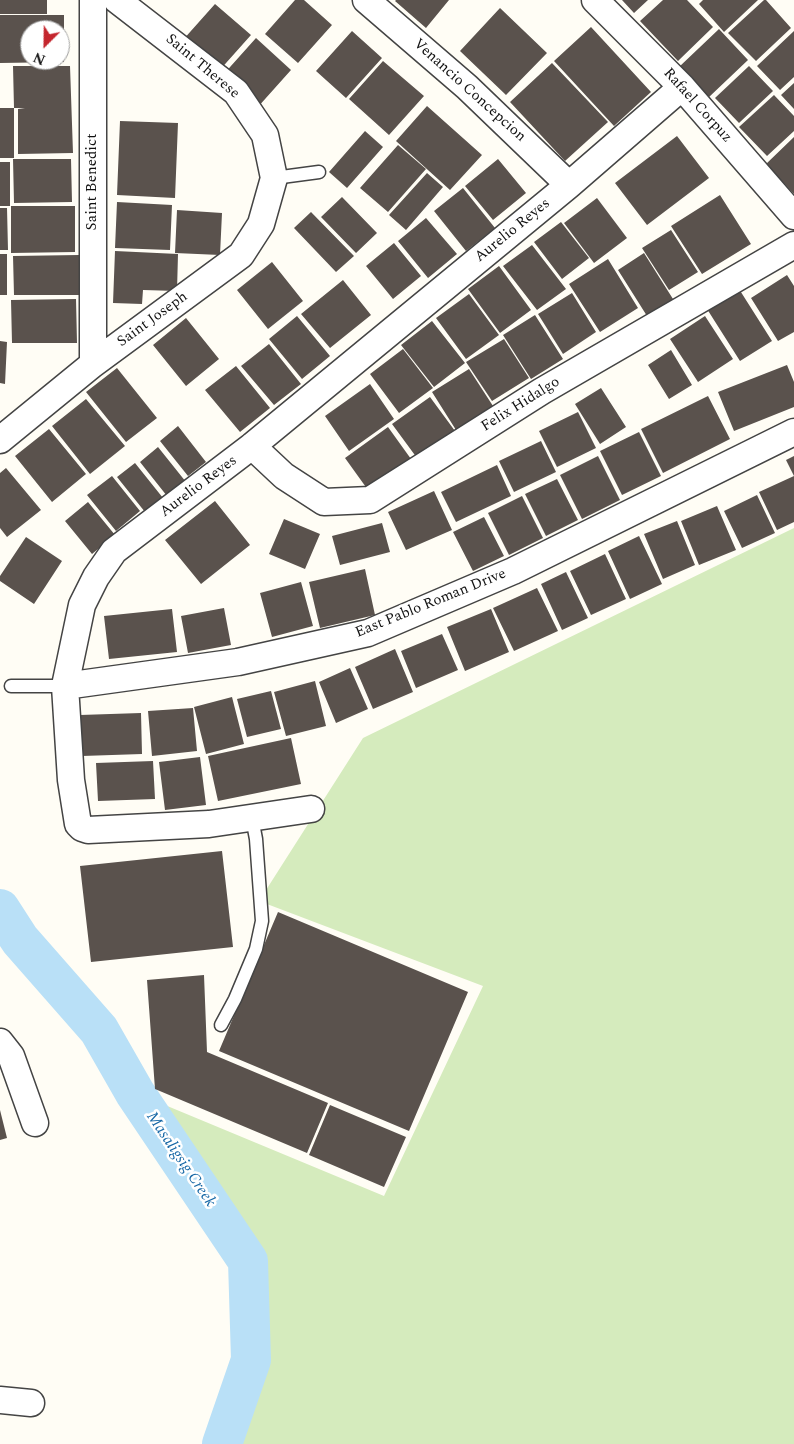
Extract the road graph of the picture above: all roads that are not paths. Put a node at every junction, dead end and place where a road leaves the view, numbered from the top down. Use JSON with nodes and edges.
{"nodes":[{"id":1,"x":94,"y":0,"type":"edge"},
{"id":2,"x":118,"y":0,"type":"edge"},
{"id":3,"x":366,"y":0,"type":"edge"},
{"id":4,"x":595,"y":0,"type":"edge"},
{"id":5,"x":682,"y":87,"type":"junction"},
{"id":6,"x":318,"y":172,"type":"dead end"},
{"id":7,"x":274,"y":178,"type":"junction"},
{"id":8,"x":569,"y":185,"type":"junction"},
{"id":9,"x":794,"y":216,"type":"edge"},
{"id":10,"x":794,"y":245,"type":"edge"},
{"id":11,"x":93,"y":364,"type":"junction"},
{"id":12,"x":794,"y":432,"type":"edge"},
{"id":13,"x":0,"y":440,"type":"edge"},
{"id":14,"x":252,"y":446,"type":"junction"},
{"id":15,"x":11,"y":686,"type":"dead end"},
{"id":16,"x":65,"y":686,"type":"junction"},
{"id":17,"x":311,"y":810,"type":"dead end"},
{"id":18,"x":252,"y":818,"type":"junction"},
{"id":19,"x":221,"y":1025,"type":"dead end"},
{"id":20,"x":0,"y":1042,"type":"edge"},
{"id":21,"x":35,"y":1123,"type":"dead end"},
{"id":22,"x":0,"y":1400,"type":"edge"},
{"id":23,"x":32,"y":1403,"type":"dead end"}],
"edges":[{"from":1,"to":11,"type":"street","name":"Saint Benedict"},
{"from":2,"to":7,"type":"street","name":"Saint Therese"},
{"from":3,"to":8,"type":"street","name":"Venancio Concepcion"},
{"from":4,"to":5,"type":"street","name":"Rafael Corpuz"},
{"from":5,"to":8,"type":"street","name":"Aurelio Reyes"},
{"from":5,"to":9,"type":"street","name":"Rafael Corpuz"},
{"from":6,"to":7,"type":"lane"},
{"from":7,"to":11,"type":"street","name":"Saint Joseph"},
{"from":8,"to":14,"type":"street","name":"Aurelio Reyes"},
{"from":10,"to":14,"type":"street","name":"Felix Hidalgo"},
{"from":11,"to":13,"type":"street","name":"Saint Joseph"},
{"from":12,"to":16,"type":"street","name":"East Pablo Roman Drive"},
{"from":14,"to":16,"type":"street","name":"Aurelio Reyes"},
{"from":15,"to":16,"type":"lane","name":"East Pablo Roman Drive"},
{"from":16,"to":18,"type":"street","name":"Aurelio Reyes"},
{"from":17,"to":18,"type":"street","name":"Aurelio Reyes"},
{"from":18,"to":19,"type":"lane"},
{"from":20,"to":21,"type":"street"},
{"from":22,"to":23,"type":"street"}]}
